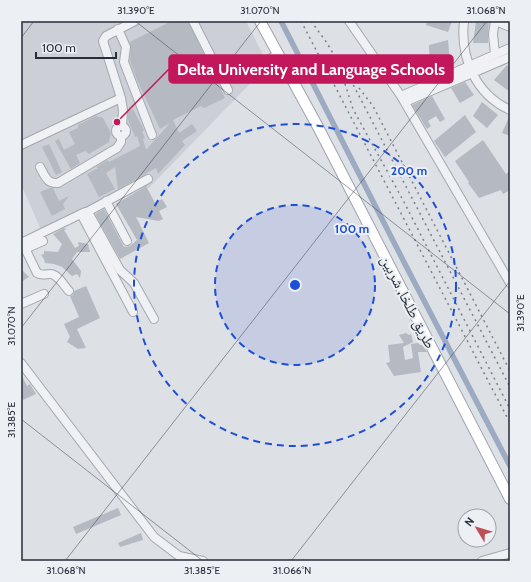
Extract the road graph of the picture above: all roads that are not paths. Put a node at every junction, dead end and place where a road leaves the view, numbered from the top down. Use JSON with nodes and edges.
{"nodes":[{"id":1,"x":135,"y":21,"type":"edge"},
{"id":2,"x":193,"y":21,"type":"edge"},
{"id":3,"x":260,"y":21,"type":"edge"},
{"id":4,"x":349,"y":21,"type":"edge"},
{"id":5,"x":358,"y":21,"type":"edge"},
{"id":6,"x":464,"y":21,"type":"edge"},
{"id":7,"x":495,"y":21,"type":"edge"},
{"id":8,"x":510,"y":27,"type":"edge"},
{"id":9,"x":118,"y":30,"type":"junction"},
{"id":10,"x":355,"y":30,"type":"junction"},
{"id":11,"x":510,"y":48,"type":"edge"},
{"id":12,"x":279,"y":54,"type":"junction"},
{"id":13,"x":495,"y":54,"type":"junction"},
{"id":14,"x":510,"y":57,"type":"edge"},
{"id":15,"x":470,"y":70,"type":"junction"},
{"id":16,"x":220,"y":74,"type":"junction"},
{"id":17,"x":228,"y":90,"type":"dead end"},
{"id":18,"x":122,"y":98,"type":"junction"},
{"id":19,"x":403,"y":99,"type":"junction"},
{"id":20,"x":510,"y":110,"type":"edge"},
{"id":21,"x":152,"y":135,"type":"dead end"},
{"id":22,"x":21,"y":145,"type":"edge"},
{"id":23,"x":40,"y":167,"type":"dead end"},
{"id":24,"x":148,"y":179,"type":"dead end"},
{"id":25,"x":106,"y":202,"type":"junction"},
{"id":26,"x":84,"y":213,"type":"junction"},
{"id":27,"x":43,"y":241,"type":"dead end"},
{"id":28,"x":127,"y":241,"type":"dead end"},
{"id":29,"x":23,"y":245,"type":"edge"},
{"id":30,"x":510,"y":283,"type":"edge"},
{"id":31,"x":69,"y":291,"type":"dead end"},
{"id":32,"x":44,"y":294,"type":"dead end"},
{"id":33,"x":21,"y":304,"type":"edge"},
{"id":34,"x":133,"y":312,"type":"dead end"},
{"id":35,"x":154,"y":319,"type":"dead end"},
{"id":36,"x":21,"y":363,"type":"edge"},
{"id":37,"x":510,"y":499,"type":"edge"},
{"id":38,"x":510,"y":553,"type":"edge"},
{"id":39,"x":202,"y":561,"type":"edge"},
{"id":40,"x":482,"y":561,"type":"edge"}],
"edges":[{"from":1,"to":9,"type":"street"},
{"from":2,"to":16,"type":"street"},
{"from":3,"to":12,"type":"main road","name":"طريق طلخا, شربين"},
{"from":4,"to":10,"type":"street"},
{"from":5,"to":10,"type":"street"},
{"from":6,"to":15,"type":"street"},
{"from":7,"to":8,"type":"street"},
{"from":7,"to":13,"type":"street"},
{"from":9,"to":18,"type":"street"},
{"from":9,"to":21,"type":"street"},
{"from":10,"to":19,"type":"street"},
{"from":11,"to":13,"type":"street"},
{"from":12,"to":16,"type":"street"},
{"from":12,"to":37,"type":"main road","name":"طريق طلخا, شربين"},
{"from":13,"to":15,"type":"street"},
{"from":14,"to":15,"type":"street"},
{"from":15,"to":19,"type":"street"},
{"from":15,"to":20,"type":"street"},
{"from":16,"to":17,"type":"street"},
{"from":18,"to":22,"type":"street"},
{"from":18,"to":23,"type":"street"},
{"from":19,"to":30,"type":"street"},
{"from":24,"to":25,"type":"street"},
{"from":25,"to":26,"type":"street"},
{"from":25,"to":28,"type":"street"},
{"from":26,"to":29,"type":"street"},
{"from":26,"to":34,"type":"street"},
{"from":26,"to":35,"type":"street"},
{"from":27,"to":29,"type":"street"},
{"from":29,"to":31,"type":"street"},
{"from":32,"to":33,"type":"street"},
{"from":36,"to":39,"type":"street"},
{"from":38,"to":40,"type":"street"}]}
